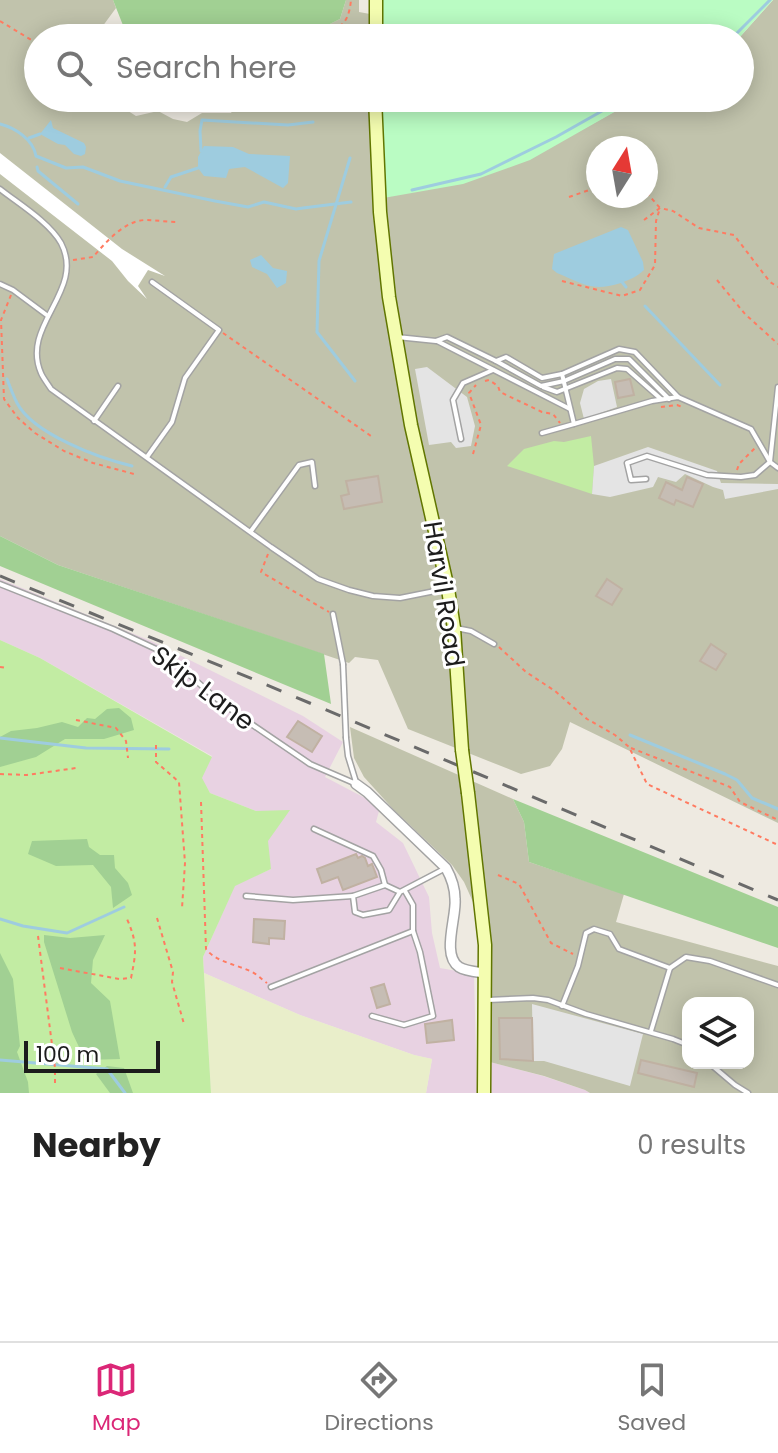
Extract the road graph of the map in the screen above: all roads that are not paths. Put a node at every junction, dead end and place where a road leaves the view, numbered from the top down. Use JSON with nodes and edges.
{"nodes":[{"id":1,"x":376,"y":0,"type":"edge"},
{"id":2,"x":376,"y":24,"type":"edge"},
{"id":3,"x":375,"y":112,"type":"edge"},
{"id":4,"x":0,"y":189,"type":"edge"},
{"id":5,"x":152,"y":282,"type":"dead end"},
{"id":6,"x":0,"y":284,"type":"edge"},
{"id":7,"x":48,"y":316,"type":"junction"},
{"id":8,"x":395,"y":337,"type":"junction"},
{"id":9,"x":436,"y":341,"type":"junction"},
{"id":10,"x":496,"y":361,"type":"junction"},
{"id":11,"x":493,"y":370,"type":"junction"},
{"id":12,"x":563,"y":378,"type":"junction"},
{"id":13,"x":118,"y":386,"type":"dead end"},
{"id":14,"x":541,"y":386,"type":"junction"},
{"id":15,"x":778,"y":387,"type":"edge"},
{"id":16,"x":566,"y":389,"type":"junction"},
{"id":17,"x":678,"y":397,"type":"junction"},
{"id":18,"x":669,"y":399,"type":"junction"},
{"id":19,"x":662,"y":400,"type":"junction"},
{"id":20,"x":570,"y":409,"type":"junction"},
{"id":21,"x":94,"y":421,"type":"junction"},
{"id":22,"x":574,"y":424,"type":"junction"},
{"id":23,"x":542,"y":433,"type":"dead end"},
{"id":24,"x":461,"y":439,"type":"dead end"},
{"id":25,"x":147,"y":457,"type":"junction"},
{"id":26,"x":770,"y":462,"type":"junction"},
{"id":27,"x":778,"y":468,"type":"edge"},
{"id":28,"x":646,"y":479,"type":"dead end"},
{"id":29,"x":315,"y":486,"type":"dead end"},
{"id":30,"x":251,"y":531,"type":"junction"},
{"id":31,"x":0,"y":584,"type":"edge"},
{"id":32,"x":448,"y":589,"type":"junction"},
{"id":33,"x":333,"y":614,"type":"road end"},
{"id":34,"x":454,"y":628,"type":"junction"},
{"id":35,"x":494,"y":644,"type":"road end"},
{"id":36,"x":356,"y":784,"type":"junction"},
{"id":37,"x":314,"y":829,"type":"dead end"},
{"id":38,"x":446,"y":868,"type":"junction"},
{"id":39,"x":385,"y":885,"type":"junction"},
{"id":40,"x":402,"y":892,"type":"junction"},
{"id":41,"x":246,"y":896,"type":"dead end"},
{"id":42,"x":353,"y":896,"type":"junction"},
{"id":43,"x":413,"y":931,"type":"junction"},
{"id":44,"x":670,"y":968,"type":"junction"},
{"id":45,"x":484,"y":973,"type":"junction"},
{"id":46,"x":778,"y":985,"type":"edge"},
{"id":47,"x":271,"y":987,"type":"road end"},
{"id":48,"x":486,"y":1000,"type":"junction"},
{"id":49,"x":562,"y":1006,"type":"junction"},
{"id":50,"x":372,"y":1016,"type":"dead end"},
{"id":51,"x":651,"y":1032,"type":"junction"},
{"id":52,"x":682,"y":1043,"type":"edge"},
{"id":53,"x":716,"y":1069,"type":"edge"},
{"id":54,"x":484,"y":1093,"type":"edge"},
{"id":55,"x":748,"y":1093,"type":"edge"}],
"edges":[{"from":1,"to":2,"type":"street"},
{"from":3,"to":8,"type":"street","name":"Harvil Road"},
{"from":4,"to":7,"type":"lane"},
{"from":5,"to":25,"type":"lane"},
{"from":6,"to":7,"type":"lane"},
{"from":7,"to":21,"type":"lane"},
{"from":8,"to":9,"type":"lane"},
{"from":8,"to":32,"type":"street","name":"Harvil Road"},
{"from":9,"to":10,"type":"lane"},
{"from":9,"to":11,"type":"lane"},
{"from":10,"to":12,"type":"lane"},
{"from":10,"to":14,"type":"lane"},
{"from":11,"to":20,"type":"lane"},
{"from":11,"to":24,"type":"lane"},
{"from":12,"to":14,"type":"lane"},
{"from":12,"to":16,"type":"lane"},
{"from":12,"to":17,"type":"lane"},
{"from":12,"to":18,"type":"lane"},
{"from":13,"to":21,"type":"lane"},
{"from":14,"to":16,"type":"lane"},
{"from":15,"to":26,"type":"lane"},
{"from":16,"to":19,"type":"lane"},
{"from":16,"to":20,"type":"lane"},
{"from":17,"to":18,"type":"lane"},
{"from":17,"to":26,"type":"lane"},
{"from":18,"to":19,"type":"lane"},
{"from":19,"to":22,"type":"lane"},
{"from":20,"to":22,"type":"lane"},
{"from":21,"to":25,"type":"lane"},
{"from":22,"to":23,"type":"lane"},
{"from":25,"to":30,"type":"lane"},
{"from":26,"to":27,"type":"lane"},
{"from":26,"to":28,"type":"lane"},
{"from":29,"to":30,"type":"lane"},
{"from":30,"to":32,"type":"lane"},
{"from":31,"to":36,"type":"lane","name":"Skip Lane"},
{"from":32,"to":34,"type":"street","name":"Harvil Road"},
{"from":33,"to":36,"type":"lane","bridge":true},
{"from":34,"to":35,"type":"lane"},
{"from":34,"to":45,"type":"street","name":"Harvil Road","bridge":true},
{"from":36,"to":38,"type":"street"},
{"from":37,"to":39,"type":"lane"},
{"from":38,"to":40,"type":"lane"},
{"from":38,"to":45,"type":"street"},
{"from":39,"to":40,"type":"lane"},
{"from":39,"to":42,"type":"lane"},
{"from":40,"to":42,"type":"lane"},
{"from":40,"to":43,"type":"lane"},
{"from":41,"to":42,"type":"lane"},
{"from":43,"to":47,"type":"lane"},
{"from":43,"to":50,"type":"lane"},
{"from":44,"to":46,"type":"lane"},
{"from":44,"to":49,"type":"lane"},
{"from":44,"to":51,"type":"lane"},
{"from":45,"to":48,"type":"street","name":"Harvil Road"},
{"from":48,"to":49,"type":"lane"},
{"from":48,"to":54,"type":"street","name":"Harvil Road"},
{"from":49,"to":51,"type":"lane"},
{"from":51,"to":52,"type":"lane"},
{"from":53,"to":55,"type":"lane"}]}
